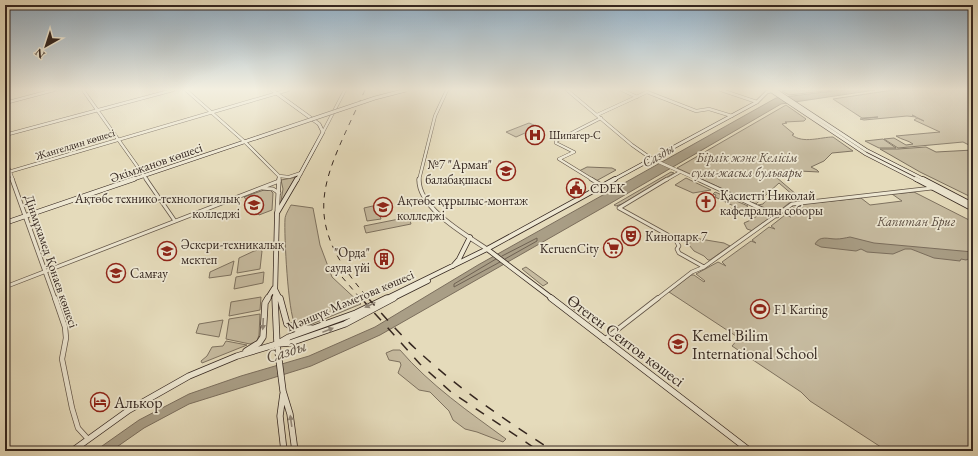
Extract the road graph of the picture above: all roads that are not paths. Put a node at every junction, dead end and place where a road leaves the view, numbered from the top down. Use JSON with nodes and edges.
{"nodes":[{"id":1,"x":92,"y":111,"type":"edge"},
{"id":2,"x":98,"y":111,"type":"edge"},
{"id":3,"x":301,"y":111,"type":"edge"},
{"id":4,"x":334,"y":111,"type":"edge"},
{"id":5,"x":335,"y":111,"type":"edge"},
{"id":6,"x":437,"y":111,"type":"edge"},
{"id":7,"x":593,"y":111,"type":"edge"},
{"id":8,"x":605,"y":111,"type":"edge"},
{"id":9,"x":716,"y":111,"type":"edge"},
{"id":10,"x":740,"y":111,"type":"edge"},
{"id":11,"x":801,"y":111,"type":"edge"},
{"id":12,"x":808,"y":111,"type":"edge"},
{"id":13,"x":211,"y":112,"type":"joint"},
{"id":14,"x":597,"y":115,"type":"junction"},
{"id":15,"x":732,"y":116,"type":"junction"},
{"id":16,"x":600,"y":118,"type":"junction"},
{"id":17,"x":813,"y":119,"type":"junction"},
{"id":18,"x":827,"y":124,"type":"junction"},
{"id":19,"x":323,"y":132,"type":"junction"},
{"id":20,"x":5,"y":135,"type":"edge"},
{"id":21,"x":117,"y":140,"type":"junction"},
{"id":22,"x":245,"y":142,"type":"junction"},
{"id":23,"x":853,"y":146,"type":"junction"},
{"id":24,"x":866,"y":150,"type":"junction"},
{"id":25,"x":5,"y":159,"type":"edge"},
{"id":26,"x":652,"y":159,"type":"junction"},
{"id":27,"x":9,"y":172,"type":"junction"},
{"id":28,"x":302,"y":172,"type":"junction"},
{"id":29,"x":680,"y":172,"type":"junction"},
{"id":30,"x":5,"y":173,"type":"edge"},
{"id":31,"x":143,"y":176,"type":"junction"},
{"id":32,"x":279,"y":179,"type":"junction"},
{"id":33,"x":603,"y":186,"type":"junction"},
{"id":34,"x":260,"y":188,"type":"junction"},
{"id":35,"x":932,"y":188,"type":"junction"},
{"id":36,"x":279,"y":193,"type":"junction"},
{"id":37,"x":973,"y":205,"type":"edge"},
{"id":38,"x":973,"y":209,"type":"edge"},
{"id":39,"x":277,"y":212,"type":"junction"},
{"id":40,"x":26,"y":216,"type":"junction"},
{"id":41,"x":777,"y":216,"type":"junction"},
{"id":42,"x":175,"y":221,"type":"junction"},
{"id":43,"x":5,"y":223,"type":"edge"},
{"id":44,"x":470,"y":237,"type":"junction"},
{"id":45,"x":487,"y":250,"type":"junction"},
{"id":46,"x":452,"y":268,"type":"junction"},
{"id":47,"x":704,"y":268,"type":"junction"},
{"id":48,"x":45,"y":272,"type":"junction"},
{"id":49,"x":431,"y":278,"type":"junction"},
{"id":50,"x":5,"y":287,"type":"edge"},
{"id":51,"x":274,"y":288,"type":"junction"},
{"id":52,"x":319,"y":327,"type":"junction"},
{"id":53,"x":604,"y":340,"type":"junction"},
{"id":54,"x":277,"y":344,"type":"junction"},
{"id":55,"x":237,"y":356,"type":"junction"},
{"id":56,"x":283,"y":391,"type":"junction"},
{"id":57,"x":88,"y":438,"type":"junction"},
{"id":58,"x":72,"y":451,"type":"edge"},
{"id":59,"x":284,"y":451,"type":"edge"},
{"id":60,"x":295,"y":451,"type":"edge"},
{"id":61,"x":750,"y":451,"type":"edge"}],
"edges":[{"from":1,"to":20,"type":"street"},
{"from":2,"to":21,"type":"street"},
{"from":3,"to":19,"type":"main road"},
{"from":4,"to":19,"type":"street"},
{"from":5,"to":22,"type":"main road","name":"Әкімжанов көшесі","bridge":true},
{"from":6,"to":44,"type":"street"},
{"from":7,"to":14,"type":"street"},
{"from":8,"to":14,"type":"street"},
{"from":9,"to":15,"type":"street"},
{"from":10,"to":15,"type":"main road","name":"Мәншүк Мәметова көшесі"},
{"from":11,"to":17,"type":"main road"},
{"from":12,"to":18,"type":"main road"},
{"from":13,"to":21,"type":"street","name":"Жангелдин көшесі"},
{"from":13,"to":22,"type":"street"},
{"from":14,"to":16,"type":"street"},
{"from":15,"to":26,"type":"main road","name":"Мәншүк Мәметова көшесі"},
{"from":16,"to":26,"type":"street"},
{"from":16,"to":33,"type":"street"},
{"from":17,"to":18,"type":"main road"},
{"from":17,"to":23,"type":"main road"},
{"from":18,"to":24,"type":"main road"},
{"from":19,"to":28,"type":"main road"},
{"from":21,"to":27,"type":"street","name":"Жангелдин көшесі"},
{"from":21,"to":31,"type":"street"},
{"from":22,"to":31,"type":"main road","name":"Әкімжанов көшесі"},
{"from":22,"to":32,"type":"street"},
{"from":23,"to":24,"type":"main road"},
{"from":23,"to":35,"type":"main road"},
{"from":24,"to":37,"type":"main road"},
{"from":25,"to":27,"type":"street","name":"Дінмұхамед Қонаев көшесі"},
{"from":26,"to":29,"type":"street"},
{"from":26,"to":33,"type":"main road","name":"Мәншүк Мәметова көшесі"},
{"from":27,"to":30,"type":"street","name":"Жангелдин көшесі"},
{"from":27,"to":40,"type":"street","name":"Дінмұхамед Қонаев көшесі"},
{"from":28,"to":32,"type":"street"},
{"from":28,"to":39,"type":"main road"},
{"from":29,"to":41,"type":"street"},
{"from":29,"to":47,"type":"street"},
{"from":31,"to":40,"type":"main road","name":"Әкімжанов көшесі"},
{"from":31,"to":42,"type":"street"},
{"from":32,"to":34,"type":"street"},
{"from":32,"to":36,"type":"street"},
{"from":33,"to":45,"type":"main road","name":"Мәншүк Мәметова көшесі"},
{"from":34,"to":36,"type":"street"},
{"from":34,"to":42,"type":"street"},
{"from":35,"to":38,"type":"main road"},
{"from":35,"to":41,"type":"street"},
{"from":36,"to":39,"type":"street"},
{"from":39,"to":51,"type":"main road"},
{"from":40,"to":43,"type":"main road","name":"Әкімжанов көшесі"},
{"from":40,"to":48,"type":"street","name":"Дінмұхамед Қонаев көшесі"},
{"from":41,"to":47,"type":"street"},
{"from":42,"to":48,"type":"street"},
{"from":44,"to":45,"type":"street"},
{"from":44,"to":46,"type":"main road"},
{"from":45,"to":46,"type":"main road","name":"Мәншүк Мәметова көшесі"},
{"from":45,"to":53,"type":"main road","name":"Өтеген Сеитов көшесі"},
{"from":46,"to":49,"type":"main road","name":"Мәншүк Мәметова көшесі"},
{"from":47,"to":53,"type":"street"},
{"from":48,"to":50,"type":"street"},
{"from":48,"to":57,"type":"street","name":"Дінмұхамед Қонаев көшесі"},
{"from":49,"to":52,"type":"main road","name":"Мәншүк Мәметова көшесі","one_way":true},
{"from":54,"to":49,"type":"main road","name":"Мәншүк Мәметова көшесі","one_way":true},
{"from":51,"to":52,"type":"main road"},
{"from":51,"to":54,"type":"main road"},
{"from":51,"to":55,"type":"main road","one_way":true},
{"from":52,"to":54,"type":"main road","name":"Мәншүк Мәметова көшесі"},
{"from":53,"to":61,"type":"main road","name":"Өтеген Сеитов көшесі"},
{"from":54,"to":55,"type":"main road","name":"Мәншүк Мәметова көшесі"},
{"from":54,"to":56,"type":"main road"},
{"from":55,"to":57,"type":"main road","name":"Мәншүк Мәметова көшесі"},
{"from":56,"to":59,"type":"main road"},
{"from":60,"to":56,"type":"main road","one_way":true},
{"from":57,"to":58,"type":"main road","name":"Мәншүк Мәметова көшесі"}]}
